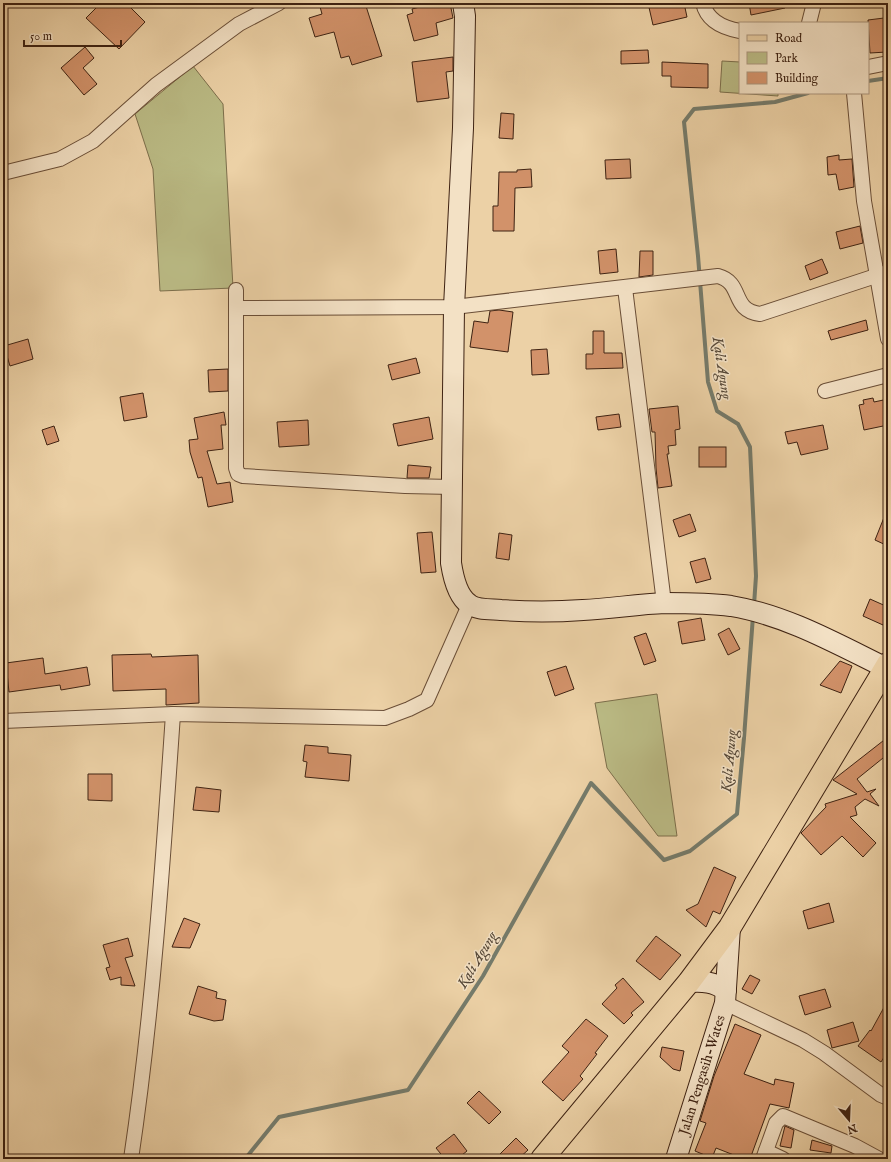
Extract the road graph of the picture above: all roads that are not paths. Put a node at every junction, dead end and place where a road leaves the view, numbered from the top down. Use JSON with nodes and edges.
{"nodes":[{"id":1,"x":279,"y":3,"type":"edge"},
{"id":2,"x":463,"y":3,"type":"edge"},
{"id":3,"x":703,"y":3,"type":"edge"},
{"id":4,"x":814,"y":3,"type":"edge"},
{"id":5,"x":809,"y":22,"type":"edge"},
{"id":6,"x":739,"y":31,"type":"edge"},
{"id":7,"x":888,"y":64,"type":"edge"},
{"id":8,"x":869,"y":67,"type":"edge"},
{"id":9,"x":854,"y":94,"type":"edge"},
{"id":10,"x":3,"y":174,"type":"edge"},
{"id":11,"x":882,"y":274,"type":"edge"},
{"id":12,"x":626,"y":288,"type":"junction"},
{"id":13,"x":236,"y":290,"type":"dead end"},
{"id":14,"x":454,"y":307,"type":"junction"},
{"id":15,"x":236,"y":308,"type":"junction"},
{"id":16,"x":888,"y":339,"type":"edge"},
{"id":17,"x":888,"y":375,"type":"edge"},
{"id":18,"x":825,"y":391,"type":"dead end"},
{"id":19,"x":452,"y":487,"type":"junction"},
{"id":20,"x":664,"y":603,"type":"junction"},
{"id":21,"x":469,"y":604,"type":"junction"},
{"id":22,"x":887,"y":666,"type":"edge"},
{"id":23,"x":173,"y":714,"type":"junction"},
{"id":24,"x":3,"y":721,"type":"edge"},
{"id":25,"x":730,"y":927,"type":"junction"},
{"id":26,"x":689,"y":982,"type":"junction"},
{"id":27,"x":726,"y":996,"type":"junction"},
{"id":28,"x":888,"y":1098,"type":"edge"},
{"id":29,"x":765,"y":1155,"type":"edge"},
{"id":30,"x":131,"y":1159,"type":"edge"},
{"id":31,"x":542,"y":1159,"type":"edge"},
{"id":32,"x":676,"y":1159,"type":"edge"},
{"id":33,"x":783,"y":1159,"type":"edge"},
{"id":34,"x":879,"y":1159,"type":"edge"}],
"edges":[{"from":1,"to":10,"type":"street"},
{"from":2,"to":14,"type":"street"},
{"from":3,"to":6,"type":"street"},
{"from":4,"to":5,"type":"street"},
{"from":7,"to":8,"type":"street"},
{"from":9,"to":11,"type":"street"},
{"from":11,"to":12,"type":"street"},
{"from":11,"to":16,"type":"street"},
{"from":12,"to":14,"type":"street"},
{"from":12,"to":20,"type":"street"},
{"from":13,"to":15,"type":"street"},
{"from":14,"to":15,"type":"street"},
{"from":14,"to":19,"type":"street"},
{"from":15,"to":19,"type":"street"},
{"from":17,"to":18,"type":"street"},
{"from":19,"to":21,"type":"street"},
{"from":20,"to":21,"type":"street"},
{"from":20,"to":22,"type":"street"},
{"from":21,"to":23,"type":"street"},
{"from":22,"to":25,"type":"main road"},
{"from":23,"to":24,"type":"street"},
{"from":23,"to":30,"type":"street"},
{"from":25,"to":26,"type":"main road"},
{"from":25,"to":27,"type":"street","name":"Jalan Pengasih-Wates"},
{"from":26,"to":27,"type":"street"},
{"from":26,"to":31,"type":"main road"},
{"from":27,"to":28,"type":"street"},
{"from":27,"to":32,"type":"street","name":"Jalan Pengasih-Wates"},
{"from":29,"to":33,"type":"street"},
{"from":29,"to":34,"type":"street"}]}
